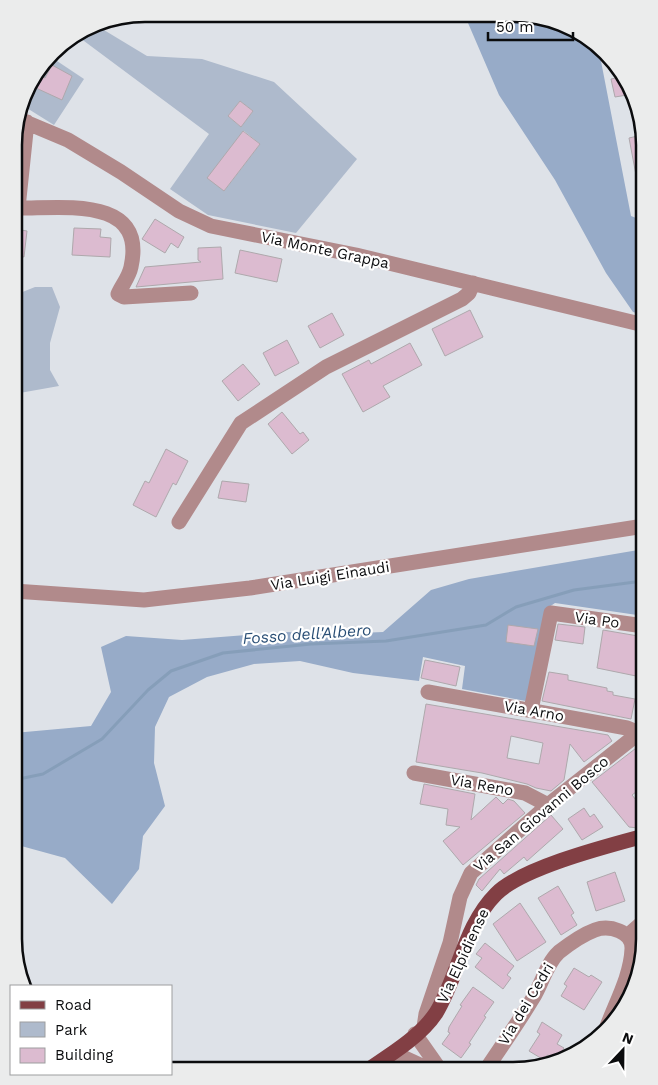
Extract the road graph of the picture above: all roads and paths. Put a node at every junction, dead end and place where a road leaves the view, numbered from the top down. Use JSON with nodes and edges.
{"nodes":[{"id":1,"x":25,"y":122,"type":"edge"},
{"id":2,"x":22,"y":208,"type":"edge"},
{"id":3,"x":473,"y":283,"type":"junction"},
{"id":4,"x":191,"y":293,"type":"dead end"},
{"id":5,"x":636,"y":323,"type":"edge"},
{"id":6,"x":179,"y":522,"type":"dead end"},
{"id":7,"x":636,"y":527,"type":"edge"},
{"id":8,"x":22,"y":591,"type":"edge"},
{"id":9,"x":635,"y":625,"type":"edge"},
{"id":10,"x":428,"y":692,"type":"dead end"},
{"id":11,"x":531,"y":710,"type":"junction"},
{"id":12,"x":635,"y":730,"type":"edge"},
{"id":13,"x":635,"y":736,"type":"edge"},
{"id":14,"x":414,"y":773,"type":"dead end"},
{"id":15,"x":548,"y":805,"type":"junction"},
{"id":16,"x":635,"y":839,"type":"edge"},
{"id":17,"x":635,"y":929,"type":"edge"},
{"id":18,"x":627,"y":936,"type":"junction"},
{"id":19,"x":612,"y":1011,"type":"edge"},
{"id":20,"x":419,"y":1031,"type":"junction"},
{"id":21,"x":394,"y":1052,"type":"junction"},
{"id":22,"x":379,"y":1062,"type":"edge"},
{"id":23,"x":415,"y":1062,"type":"edge"},
{"id":24,"x":436,"y":1062,"type":"edge"},
{"id":25,"x":491,"y":1062,"type":"edge"}],
"edges":[{"from":1,"to":3,"type":"street","name":"Via Monte Grappa"},
{"from":2,"to":4,"type":"street"},
{"from":3,"to":5,"type":"street","name":"Via Monte Grappa"},
{"from":3,"to":6,"type":"street"},
{"from":7,"to":8,"type":"street","name":"Via Luigi Einaudi"},
{"from":9,"to":11,"type":"street","name":"Via Po"},
{"from":10,"to":11,"type":"street","name":"Via Arno"},
{"from":11,"to":12,"type":"street","name":"Via Arno"},
{"from":13,"to":15,"type":"street","name":"Via San Giovanni Bosco"},
{"from":14,"to":15,"type":"street","name":"Via Reno"},
{"from":15,"to":20,"type":"street","name":"Via San Giovanni Bosco"},
{"from":16,"to":20,"type":"main road","name":"Via Elpidiense"},
{"from":17,"to":18,"type":"street"},
{"from":18,"to":19,"type":"street"},
{"from":18,"to":25,"type":"street","name":"Via dei Cedri"},
{"from":20,"to":21,"type":"main road","name":"Via Elpidiense"},
{"from":20,"to":24,"type":"street"},
{"from":21,"to":22,"type":"main road","name":"Via Elpidiense"},
{"from":21,"to":23,"type":"street"}]}
